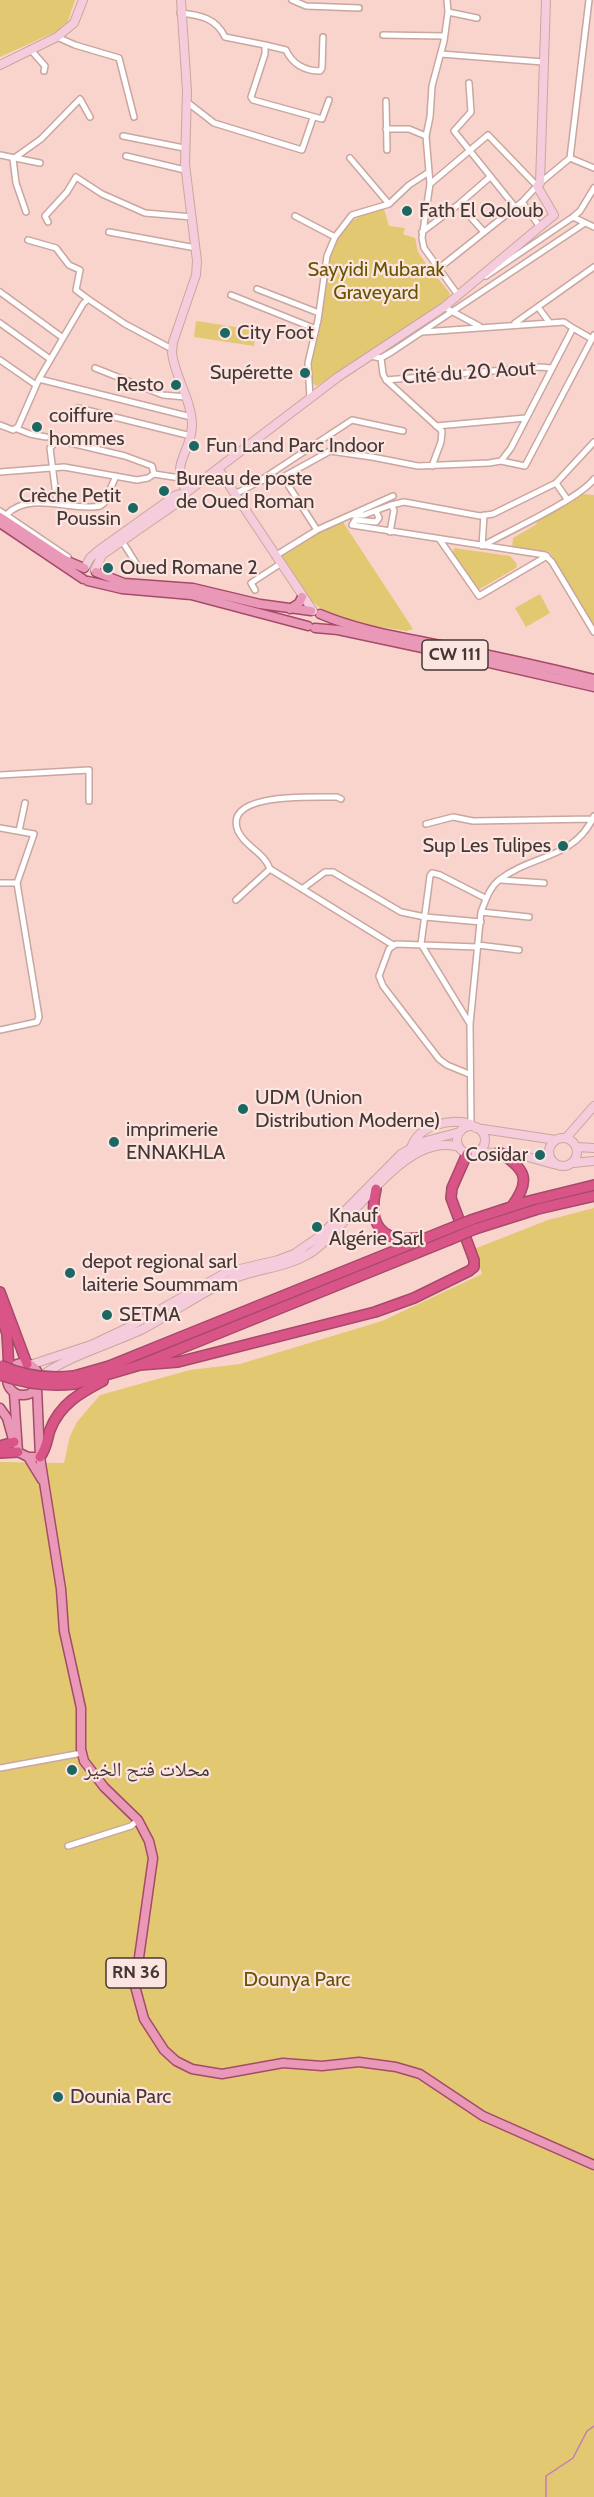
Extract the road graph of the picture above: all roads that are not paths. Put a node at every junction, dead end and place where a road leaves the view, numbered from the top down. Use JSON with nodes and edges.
{"nodes":[{"id":1,"x":83,"y":0,"type":"edge"},
{"id":2,"x":181,"y":0,"type":"edge"},
{"id":3,"x":292,"y":0,"type":"edge"},
{"id":4,"x":447,"y":0,"type":"edge"},
{"id":5,"x":546,"y":0,"type":"edge"},
{"id":6,"x":589,"y":0,"type":"edge"},
{"id":7,"x":359,"y":8,"type":"dead end"},
{"id":8,"x":448,"y":12,"type":"junction"},
{"id":9,"x":180,"y":13,"type":"junction"},
{"id":10,"x":477,"y":18,"type":"dead end"},
{"id":11,"x":383,"y":34,"type":"dead end"},
{"id":12,"x":444,"y":36,"type":"junction"},
{"id":13,"x":57,"y":37,"type":"junction"},
{"id":14,"x":323,"y":37,"type":"dead end"},
{"id":15,"x":265,"y":45,"type":"junction"},
{"id":16,"x":30,"y":49,"type":"junction"},
{"id":17,"x":441,"y":54,"type":"junction"},
{"id":18,"x":543,"y":62,"type":"junction"},
{"id":19,"x":0,"y":65,"type":"edge"},
{"id":20,"x":44,"y":71,"type":"dead end"},
{"id":21,"x":469,"y":83,"type":"dead end"},
{"id":22,"x":329,"y":100,"type":"dead end"},
{"id":23,"x":386,"y":101,"type":"dead end"},
{"id":24,"x":187,"y":102,"type":"junction"},
{"id":25,"x":90,"y":117,"type":"dead end"},
{"id":26,"x":134,"y":117,"type":"dead end"},
{"id":27,"x":313,"y":118,"type":"junction"},
{"id":28,"x":387,"y":129,"type":"junction"},
{"id":29,"x":123,"y":136,"type":"dead end"},
{"id":30,"x":426,"y":136,"type":"junction"},
{"id":31,"x":184,"y":148,"type":"junction"},
{"id":32,"x":387,"y":150,"type":"dead end"},
{"id":33,"x":469,"y":151,"type":"junction"},
{"id":34,"x":0,"y":155,"type":"edge"},
{"id":35,"x":126,"y":156,"type":"dead end"},
{"id":36,"x":350,"y":158,"type":"dead end"},
{"id":37,"x":570,"y":158,"type":"junction"},
{"id":38,"x":13,"y":159,"type":"junction"},
{"id":39,"x":40,"y":163,"type":"dead end"},
{"id":40,"x":594,"y":168,"type":"edge"},
{"id":41,"x":185,"y":170,"type":"junction"},
{"id":42,"x":429,"y":172,"type":"junction"},
{"id":43,"x":490,"y":177,"type":"junction"},
{"id":44,"x":430,"y":184,"type":"junction"},
{"id":45,"x":539,"y":184,"type":"junction"},
{"id":46,"x":594,"y":188,"type":"edge"},
{"id":47,"x":522,"y":202,"type":"junction"},
{"id":48,"x":389,"y":204,"type":"junction"},
{"id":49,"x":459,"y":204,"type":"junction"},
{"id":50,"x":515,"y":207,"type":"junction"},
{"id":51,"x":26,"y":212,"type":"dead end"},
{"id":52,"x":295,"y":216,"type":"dead end"},
{"id":53,"x":192,"y":217,"type":"junction"},
{"id":54,"x":573,"y":217,"type":"junction"},
{"id":55,"x":48,"y":222,"type":"dead end"},
{"id":56,"x":585,"y":223,"type":"junction"},
{"id":57,"x":594,"y":227,"type":"edge"},
{"id":58,"x":541,"y":228,"type":"junction"},
{"id":59,"x":109,"y":232,"type":"dead end"},
{"id":60,"x":422,"y":232,"type":"junction"},
{"id":61,"x":484,"y":232,"type":"junction"},
{"id":62,"x":335,"y":237,"type":"junction"},
{"id":63,"x":28,"y":240,"type":"dead end"},
{"id":64,"x":196,"y":248,"type":"junction"},
{"id":65,"x":594,"y":267,"type":"edge"},
{"id":66,"x":438,"y":269,"type":"junction"},
{"id":67,"x":471,"y":284,"type":"junction"},
{"id":68,"x":257,"y":289,"type":"dead end"},
{"id":69,"x":0,"y":292,"type":"edge"},
{"id":70,"x":231,"y":295,"type":"dead end"},
{"id":71,"x":458,"y":295,"type":"junction"},
{"id":72,"x":88,"y":299,"type":"junction"},
{"id":73,"x":538,"y":306,"type":"junction"},
{"id":74,"x":444,"y":307,"type":"junction"},
{"id":75,"x":319,"y":313,"type":"junction"},
{"id":76,"x":452,"y":313,"type":"junction"},
{"id":77,"x":549,"y":322,"type":"junction"},
{"id":78,"x":0,"y":323,"type":"edge"},
{"id":79,"x":512,"y":325,"type":"junction"},
{"id":80,"x":480,"y":327,"type":"junction"},
{"id":81,"x":573,"y":328,"type":"junction"},
{"id":82,"x":316,"y":329,"type":"junction"},
{"id":83,"x":423,"y":332,"type":"junction"},
{"id":84,"x":593,"y":337,"type":"edge"},
{"id":85,"x":63,"y":338,"type":"junction"},
{"id":86,"x":172,"y":349,"type":"junction"},
{"id":87,"x":370,"y":356,"type":"junction"},
{"id":88,"x":50,"y":358,"type":"junction"},
{"id":89,"x":381,"y":358,"type":"junction"},
{"id":90,"x":0,"y":360,"type":"edge"},
{"id":91,"x":95,"y":368,"type":"dead end"},
{"id":92,"x":552,"y":368,"type":"junction"},
{"id":93,"x":386,"y":380,"type":"junction"},
{"id":94,"x":38,"y":382,"type":"junction"},
{"id":95,"x":186,"y":397,"type":"junction"},
{"id":96,"x":310,"y":398,"type":"junction"},
{"id":97,"x":78,"y":408,"type":"dead end"},
{"id":98,"x":191,"y":417,"type":"junction"},
{"id":99,"x":526,"y":418,"type":"junction"},
{"id":100,"x":0,"y":425,"type":"edge"},
{"id":101,"x":434,"y":426,"type":"junction"},
{"id":102,"x":17,"y":429,"type":"junction"},
{"id":103,"x":403,"y":431,"type":"dead end"},
{"id":104,"x":191,"y":436,"type":"junction"},
{"id":105,"x":46,"y":437,"type":"dead end"},
{"id":106,"x":594,"y":442,"type":"edge"},
{"id":107,"x":501,"y":461,"type":"junction"},
{"id":108,"x":432,"y":466,"type":"junction"},
{"id":109,"x":53,"y":467,"type":"junction"},
{"id":110,"x":219,"y":470,"type":"junction"},
{"id":111,"x":0,"y":472,"type":"edge"},
{"id":112,"x":154,"y":474,"type":"junction"},
{"id":113,"x":116,"y":476,"type":"junction"},
{"id":114,"x":283,"y":477,"type":"junction"},
{"id":115,"x":180,"y":478,"type":"junction"},
{"id":116,"x":594,"y":479,"type":"edge"},
{"id":117,"x":260,"y":481,"type":"junction"},
{"id":118,"x":556,"y":483,"type":"junction"},
{"id":119,"x":591,"y":486,"type":"edge"},
{"id":120,"x":187,"y":492,"type":"junction"},
{"id":121,"x":235,"y":494,"type":"junction"},
{"id":122,"x":393,"y":496,"type":"dead end"},
{"id":123,"x":567,"y":499,"type":"junction"},
{"id":124,"x":57,"y":503,"type":"junction"},
{"id":125,"x":391,"y":505,"type":"junction"},
{"id":126,"x":0,"y":511,"type":"edge"},
{"id":127,"x":376,"y":511,"type":"junction"},
{"id":128,"x":348,"y":515,"type":"junction"},
{"id":129,"x":484,"y":515,"type":"junction"},
{"id":130,"x":3,"y":516,"type":"edge"},
{"id":131,"x":0,"y":523,"type":"edge"},
{"id":132,"x":317,"y":530,"type":"junction"},
{"id":133,"x":390,"y":532,"type":"junction"},
{"id":134,"x":440,"y":540,"type":"junction"},
{"id":135,"x":122,"y":541,"type":"junction"},
{"id":136,"x":482,"y":546,"type":"junction"},
{"id":137,"x":101,"y":552,"type":"junction"},
{"id":138,"x":527,"y":552,"type":"junction"},
{"id":139,"x":274,"y":556,"type":"junction"},
{"id":140,"x":547,"y":556,"type":"junction"},
{"id":141,"x":280,"y":564,"type":"junction"},
{"id":142,"x":531,"y":566,"type":"junction"},
{"id":143,"x":84,"y":567,"type":"junction"},
{"id":144,"x":139,"y":568,"type":"dead end"},
{"id":145,"x":96,"y":571,"type":"junction"},
{"id":146,"x":85,"y":580,"type":"junction"},
{"id":147,"x":255,"y":590,"type":"dead end"},
{"id":148,"x":302,"y":597,"type":"junction"},
{"id":149,"x":289,"y":609,"type":"junction"},
{"id":150,"x":314,"y":612,"type":"junction"},
{"id":151,"x":311,"y":627,"type":"junction"},
{"id":152,"x":594,"y":632,"type":"edge"},
{"id":153,"x":594,"y":679,"type":"edge"},
{"id":154,"x":594,"y":687,"type":"edge"},
{"id":155,"x":0,"y":775,"type":"edge"},
{"id":156,"x":341,"y":799,"type":"dead end"},
{"id":157,"x":89,"y":801,"type":"dead end"},
{"id":158,"x":25,"y":803,"type":"dead end"},
{"id":159,"x":594,"y":818,"type":"edge"},
{"id":160,"x":426,"y":824,"type":"dead end"},
{"id":161,"x":0,"y":828,"type":"edge"},
{"id":162,"x":19,"y":831,"type":"junction"},
{"id":163,"x":270,"y":869,"type":"junction"},
{"id":164,"x":500,"y":879,"type":"junction"},
{"id":165,"x":17,"y":883,"type":"junction"},
{"id":166,"x":544,"y":883,"type":"dead end"},
{"id":167,"x":0,"y":884,"type":"edge"},
{"id":168,"x":302,"y":889,"type":"junction"},
{"id":169,"x":485,"y":898,"type":"junction"},
{"id":170,"x":236,"y":900,"type":"dead end"},
{"id":171,"x":481,"y":912,"type":"junction"},
{"id":172,"x":529,"y":917,"type":"dead end"},
{"id":173,"x":424,"y":918,"type":"junction"},
{"id":174,"x":481,"y":922,"type":"junction"},
{"id":175,"x":421,"y":944,"type":"junction"},
{"id":176,"x":393,"y":945,"type":"junction"},
{"id":177,"x":478,"y":946,"type":"junction"},
{"id":178,"x":519,"y":950,"type":"dead end"},
{"id":179,"x":470,"y":1024,"type":"junction"},
{"id":180,"x":0,"y":1030,"type":"edge"},
{"id":181,"x":469,"y":1074,"type":"junction"},
{"id":182,"x":594,"y":1106,"type":"edge"},
{"id":183,"x":472,"y":1126,"type":"junction"},
{"id":184,"x":578,"y":1126,"type":"junction"},
{"id":185,"x":460,"y":1132,"type":"junction"},
{"id":186,"x":566,"y":1138,"type":"junction"},
{"id":187,"x":556,"y":1140,"type":"junction"},
{"id":188,"x":576,"y":1145,"type":"junction"},
{"id":189,"x":459,"y":1147,"type":"junction"},
{"id":190,"x":411,"y":1148,"type":"junction"},
{"id":191,"x":594,"y":1148,"type":"edge"},
{"id":192,"x":478,"y":1152,"type":"junction"},
{"id":193,"x":499,"y":1152,"type":"junction"},
{"id":194,"x":467,"y":1154,"type":"junction"},
{"id":195,"x":594,"y":1161,"type":"edge"},
{"id":196,"x":573,"y":1163,"type":"junction"},
{"id":197,"x":555,"y":1164,"type":"junction"},
{"id":198,"x":594,"y":1185,"type":"edge"},
{"id":199,"x":376,"y":1189,"type":"junction"},
{"id":200,"x":594,"y":1196,"type":"edge"},
{"id":201,"x":512,"y":1206,"type":"junction"},
{"id":202,"x":427,"y":1237,"type":"junction"},
{"id":203,"x":0,"y":1292,"type":"edge"},
{"id":204,"x":0,"y":1311,"type":"edge"},
{"id":205,"x":29,"y":1364,"type":"junction"},
{"id":206,"x":140,"y":1365,"type":"junction"},
{"id":207,"x":3,"y":1374,"type":"edge"},
{"id":208,"x":113,"y":1375,"type":"junction"},
{"id":209,"x":39,"y":1378,"type":"junction"},
{"id":210,"x":74,"y":1380,"type":"junction"},
{"id":211,"x":37,"y":1388,"type":"junction"},
{"id":212,"x":13,"y":1393,"type":"junction"},
{"id":213,"x":0,"y":1395,"type":"edge"},
{"id":214,"x":0,"y":1408,"type":"edge"},
{"id":215,"x":0,"y":1446,"type":"edge"},
{"id":216,"x":16,"y":1448,"type":"junction"},
{"id":217,"x":0,"y":1453,"type":"edge"},
{"id":218,"x":40,"y":1456,"type":"junction"},
{"id":219,"x":28,"y":1457,"type":"junction"},
{"id":220,"x":44,"y":1483,"type":"junction"},
{"id":221,"x":82,"y":1753,"type":"junction"},
{"id":222,"x":0,"y":1768,"type":"edge"},
{"id":223,"x":138,"y":1820,"type":"junction"},
{"id":224,"x":68,"y":1846,"type":"dead end"},
{"id":225,"x":594,"y":2165,"type":"edge"}],
"edges":[{"from":1,"to":13,"type":"street"},
{"from":2,"to":9,"type":"street"},
{"from":3,"to":7,"type":"street"},
{"from":4,"to":8,"type":"street"},
{"from":5,"to":18,"type":"street"},
{"from":6,"to":37,"type":"street"},
{"from":8,"to":10,"type":"street"},
{"from":8,"to":12,"type":"street"},
{"from":9,"to":15,"type":"street"},
{"from":9,"to":24,"type":"street"},
{"from":11,"to":12,"type":"street"},
{"from":12,"to":17,"type":"street"},
{"from":13,"to":16,"type":"street"},
{"from":13,"to":26,"type":"street"},
{"from":14,"to":15,"type":"street"},
{"from":15,"to":27,"type":"street"},
{"from":16,"to":19,"type":"street"},
{"from":16,"to":20,"type":"street"},
{"from":17,"to":18,"type":"street"},
{"from":17,"to":30,"type":"street"},
{"from":18,"to":45,"type":"street"},
{"from":21,"to":33,"type":"street"},
{"from":22,"to":27,"type":"street"},
{"from":23,"to":28,"type":"street"},
{"from":24,"to":27,"type":"street"},
{"from":24,"to":31,"type":"street"},
{"from":25,"to":38,"type":"street"},
{"from":28,"to":30,"type":"street"},
{"from":28,"to":32,"type":"street"},
{"from":29,"to":31,"type":"street"},
{"from":30,"to":42,"type":"street"},
{"from":31,"to":41,"type":"street"},
{"from":33,"to":43,"type":"street"},
{"from":33,"to":44,"type":"street"},
{"from":33,"to":45,"type":"street"},
{"from":34,"to":38,"type":"street"},
{"from":35,"to":41,"type":"street"},
{"from":36,"to":48,"type":"street"},
{"from":37,"to":40,"type":"street"},
{"from":37,"to":45,"type":"street"},
{"from":38,"to":39,"type":"street"},
{"from":38,"to":51,"type":"street"},
{"from":41,"to":53,"type":"street"},
{"from":42,"to":44,"type":"street"},
{"from":42,"to":48,"type":"street"},
{"from":43,"to":49,"type":"street"},
{"from":43,"to":50,"type":"street"},
{"from":44,"to":60,"type":"street"},
{"from":45,"to":47,"type":"street"},
{"from":45,"to":58,"type":"street"},
{"from":46,"to":54,"type":"street"},
{"from":47,"to":50,"type":"street"},
{"from":47,"to":58,"type":"street"},
{"from":48,"to":62,"type":"street"},
{"from":49,"to":60,"type":"street"},
{"from":49,"to":61,"type":"street"},
{"from":50,"to":61,"type":"street"},
{"from":52,"to":62,"type":"street"},
{"from":53,"to":55,"type":"street"},
{"from":53,"to":64,"type":"street"},
{"from":54,"to":56,"type":"street"},
{"from":54,"to":67,"type":"street"},
{"from":56,"to":57,"type":"street"},
{"from":56,"to":76,"type":"street","name":"Cité du 20 Aout"},
{"from":58,"to":67,"type":"street"},
{"from":59,"to":64,"type":"street"},
{"from":60,"to":66,"type":"street"},
{"from":61,"to":66,"type":"street"},
{"from":62,"to":75,"type":"street"},
{"from":63,"to":72,"type":"street"},
{"from":64,"to":86,"type":"street"},
{"from":65,"to":73,"type":"street"},
{"from":66,"to":71,"type":"street"},
{"from":67,"to":71,"type":"street"},
{"from":68,"to":75,"type":"street"},
{"from":69,"to":85,"type":"street"},
{"from":70,"to":82,"type":"street"},
{"from":71,"to":74,"type":"street"},
{"from":72,"to":85,"type":"street"},
{"from":72,"to":86,"type":"street"},
{"from":73,"to":77,"type":"street"},
{"from":73,"to":79,"type":"street"},
{"from":74,"to":76,"type":"street"},
{"from":74,"to":87,"type":"street"},
{"from":75,"to":82,"type":"street"},
{"from":76,"to":80,"type":"street"},
{"from":76,"to":83,"type":"street","name":"Cité du 20 Aout"},
{"from":77,"to":79,"type":"street","name":"Cité du 20 Aout"},
{"from":77,"to":81,"type":"street","name":"Cité du 20 Aout"},
{"from":78,"to":88,"type":"street"},
{"from":79,"to":80,"type":"street","name":"Cité du 20 Aout"},
{"from":80,"to":83,"type":"street","name":"Cité du 20 Aout"},
{"from":81,"to":84,"type":"street"},
{"from":81,"to":92,"type":"street","name":"Cité du 20 Aout"},
{"from":82,"to":96,"type":"street"},
{"from":83,"to":89,"type":"street","name":"Cité du 20 Aout"},
{"from":84,"to":107,"type":"street"},
{"from":85,"to":88,"type":"street"},
{"from":86,"to":95,"type":"street"},
{"from":87,"to":89,"type":"street","name":"Cité du 20 Aout"},
{"from":87,"to":96,"type":"street"},
{"from":88,"to":94,"type":"street"},
{"from":89,"to":93,"type":"street","name":"Cité du 20 Aout"},
{"from":90,"to":94,"type":"street"},
{"from":91,"to":95,"type":"street"},
{"from":92,"to":93,"type":"street","name":"Cité du 20 Aout"},
{"from":92,"to":99,"type":"street","name":"Cité du 20 Aout"},
{"from":93,"to":101,"type":"street","name":"Cité du 20 Aout"},
{"from":94,"to":98,"type":"street"},
{"from":94,"to":102,"type":"street"},
{"from":95,"to":98,"type":"street"},
{"from":96,"to":110,"type":"street"},
{"from":97,"to":104,"type":"street"},
{"from":98,"to":104,"type":"street"},
{"from":99,"to":101,"type":"street"},
{"from":99,"to":107,"type":"street","name":"Cité du 20 Aout"},
{"from":100,"to":102,"type":"street"},
{"from":101,"to":108,"type":"street"},
{"from":102,"to":105,"type":"street"},
{"from":103,"to":117,"type":"street"},
{"from":104,"to":115,"type":"street"},
{"from":106,"to":118,"type":"street"},
{"from":107,"to":108,"type":"street"},
{"from":108,"to":114,"type":"street"},
{"from":109,"to":111,"type":"street"},
{"from":109,"to":112,"type":"street"},
{"from":109,"to":113,"type":"street"},
{"from":109,"to":124,"type":"street"},
{"from":110,"to":120,"type":"street"},
{"from":110,"to":121,"type":"street"},
{"from":112,"to":113,"type":"street"},
{"from":112,"to":115,"type":"street"},
{"from":113,"to":124,"type":"street"},
{"from":114,"to":117,"type":"street"},
{"from":114,"to":132,"type":"street"},
{"from":115,"to":120,"type":"street"},
{"from":116,"to":119,"type":"street"},
{"from":117,"to":121,"type":"street"},
{"from":118,"to":123,"type":"street"},
{"from":118,"to":129,"type":"street"},
{"from":119,"to":123,"type":"street"},
{"from":120,"to":135,"type":"street"},
{"from":120,"to":137,"type":"street"},
{"from":121,"to":139,"type":"street"},
{"from":122,"to":128,"type":"street"},
{"from":123,"to":136,"type":"street"},
{"from":124,"to":130,"type":"street"},
{"from":125,"to":127,"type":"street"},
{"from":125,"to":129,"type":"street"},
{"from":125,"to":133,"type":"street"},
{"from":126,"to":130,"type":"street"},
{"from":127,"to":128,"type":"street"},
{"from":127,"to":133,"type":"street"},
{"from":128,"to":132,"type":"street"},
{"from":129,"to":136,"type":"street"},
{"from":130,"to":143,"type":"main road"},
{"from":131,"to":146,"type":"main road","number":"CW 111"},
{"from":132,"to":139,"type":"street"},
{"from":133,"to":134,"type":"street"},
{"from":134,"to":136,"type":"street"},
{"from":134,"to":142,"type":"street"},
{"from":135,"to":137,"type":"street"},
{"from":135,"to":144,"type":"street"},
{"from":136,"to":138,"type":"street"},
{"from":137,"to":143,"type":"street"},
{"from":137,"to":145,"type":"street"},
{"from":138,"to":140,"type":"street"},
{"from":138,"to":142,"type":"street"},
{"from":139,"to":141,"type":"street"},
{"from":140,"to":142,"type":"street"},
{"from":140,"to":152,"type":"street"},
{"from":141,"to":147,"type":"street"},
{"from":141,"to":148,"type":"street"},
{"from":143,"to":145,"type":"main road"},
{"from":143,"to":146,"type":"main road"},
{"from":145,"to":146,"type":"main road"},
{"from":145,"to":149,"type":"main road"},
{"from":146,"to":151,"type":"main road","number":"CW 111"},
{"from":148,"to":149,"type":"main road"},
{"from":148,"to":150,"type":"street"},
{"from":149,"to":150,"type":"main road"},
{"from":150,"to":151,"type":"main road"},
{"from":150,"to":151,"type":"main road"},
{"from":150,"to":153,"type":"main road"},
{"from":151,"to":154,"type":"main road","number":"CW 111"},
{"from":155,"to":157,"type":"street"},
{"from":156,"to":163,"type":"street"},
{"from":158,"to":162,"type":"street"},
{"from":159,"to":160,"type":"street"},
{"from":159,"to":164,"type":"street"},
{"from":161,"to":162,"type":"street"},
{"from":162,"to":165,"type":"street"},
{"from":163,"to":168,"type":"street"},
{"from":163,"to":170,"type":"street"},
{"from":164,"to":166,"type":"street"},
{"from":164,"to":169,"type":"street"},
{"from":165,"to":167,"type":"street"},
{"from":165,"to":180,"type":"street"},
{"from":168,"to":173,"type":"street"},
{"from":168,"to":176,"type":"street"},
{"from":169,"to":171,"type":"street"},
{"from":169,"to":173,"type":"street"},
{"from":171,"to":172,"type":"street"},
{"from":171,"to":174,"type":"street"},
{"from":173,"to":174,"type":"street"},
{"from":173,"to":175,"type":"street"},
{"from":174,"to":177,"type":"street"},
{"from":175,"to":176,"type":"street"},
{"from":175,"to":177,"type":"street"},
{"from":175,"to":179,"type":"street"},
{"from":176,"to":181,"type":"street"},
{"from":177,"to":178,"type":"street"},
{"from":177,"to":179,"type":"street"},
{"from":179,"to":181,"type":"street"},
{"from":181,"to":183,"type":"street"},
{"from":182,"to":184,"type":"street"},
{"from":183,"to":185,"type":"street"},
{"from":183,"to":187,"type":"street"},
{"from":183,"to":190,"type":"street"},
{"from":183,"to":192,"type":"street"},
{"from":184,"to":186,"type":"street"},
{"from":184,"to":188,"type":"street"},
{"from":185,"to":189,"type":"street"},
{"from":185,"to":190,"type":"street"},
{"from":186,"to":187,"type":"street"},
{"from":186,"to":188,"type":"street"},
{"from":187,"to":197,"type":"street"},
{"from":188,"to":191,"type":"street"},
{"from":188,"to":196,"type":"street"},
{"from":189,"to":194,"type":"street"},
{"from":189,"to":199,"type":"street"},
{"from":190,"to":205,"type":"street"},
{"from":192,"to":193,"type":"street"},
{"from":192,"to":194,"type":"street"},
{"from":193,"to":197,"type":"street"},
{"from":193,"to":201,"type":"highway"},
{"from":194,"to":206,"type":"highway"},
{"from":195,"to":196,"type":"street"},
{"from":196,"to":197,"type":"street"},
{"from":198,"to":201,"type":"highway"},
{"from":199,"to":202,"type":"highway"},
{"from":199,"to":209,"type":"street"},
{"from":200,"to":206,"type":"highway","bridge":true},
{"from":201,"to":202,"type":"highway","bridge":true},
{"from":202,"to":210,"type":"highway"},
{"from":203,"to":205,"type":"highway"},
{"from":204,"to":207,"type":"highway"},
{"from":205,"to":207,"type":"main road"},
{"from":205,"to":209,"type":"main road"},
{"from":206,"to":208,"type":"highway"},
{"from":207,"to":210,"type":"highway","bridge":true},
{"from":207,"to":212,"type":"main road"},
{"from":208,"to":210,"type":"highway"},
{"from":208,"to":218,"type":"highway"},
{"from":209,"to":211,"type":"main road"},
{"from":211,"to":212,"type":"main road"},
{"from":211,"to":218,"type":"main road","number":"RN 36"},
{"from":212,"to":213,"type":"main road"},
{"from":212,"to":216,"type":"main road"},
{"from":214,"to":216,"type":"main road"},
{"from":215,"to":216,"type":"highway"},
{"from":216,"to":217,"type":"highway"},
{"from":216,"to":219,"type":"main road"},
{"from":218,"to":219,"type":"main road"},
{"from":218,"to":220,"type":"main road","number":"RN 36"},
{"from":219,"to":220,"type":"main road"},
{"from":220,"to":221,"type":"main road","number":"RN 36"},
{"from":221,"to":222,"type":"street"},
{"from":221,"to":223,"type":"main road","number":"RN 36"},
{"from":223,"to":224,"type":"street"},
{"from":223,"to":225,"type":"main road","number":"RN 36"}]}
